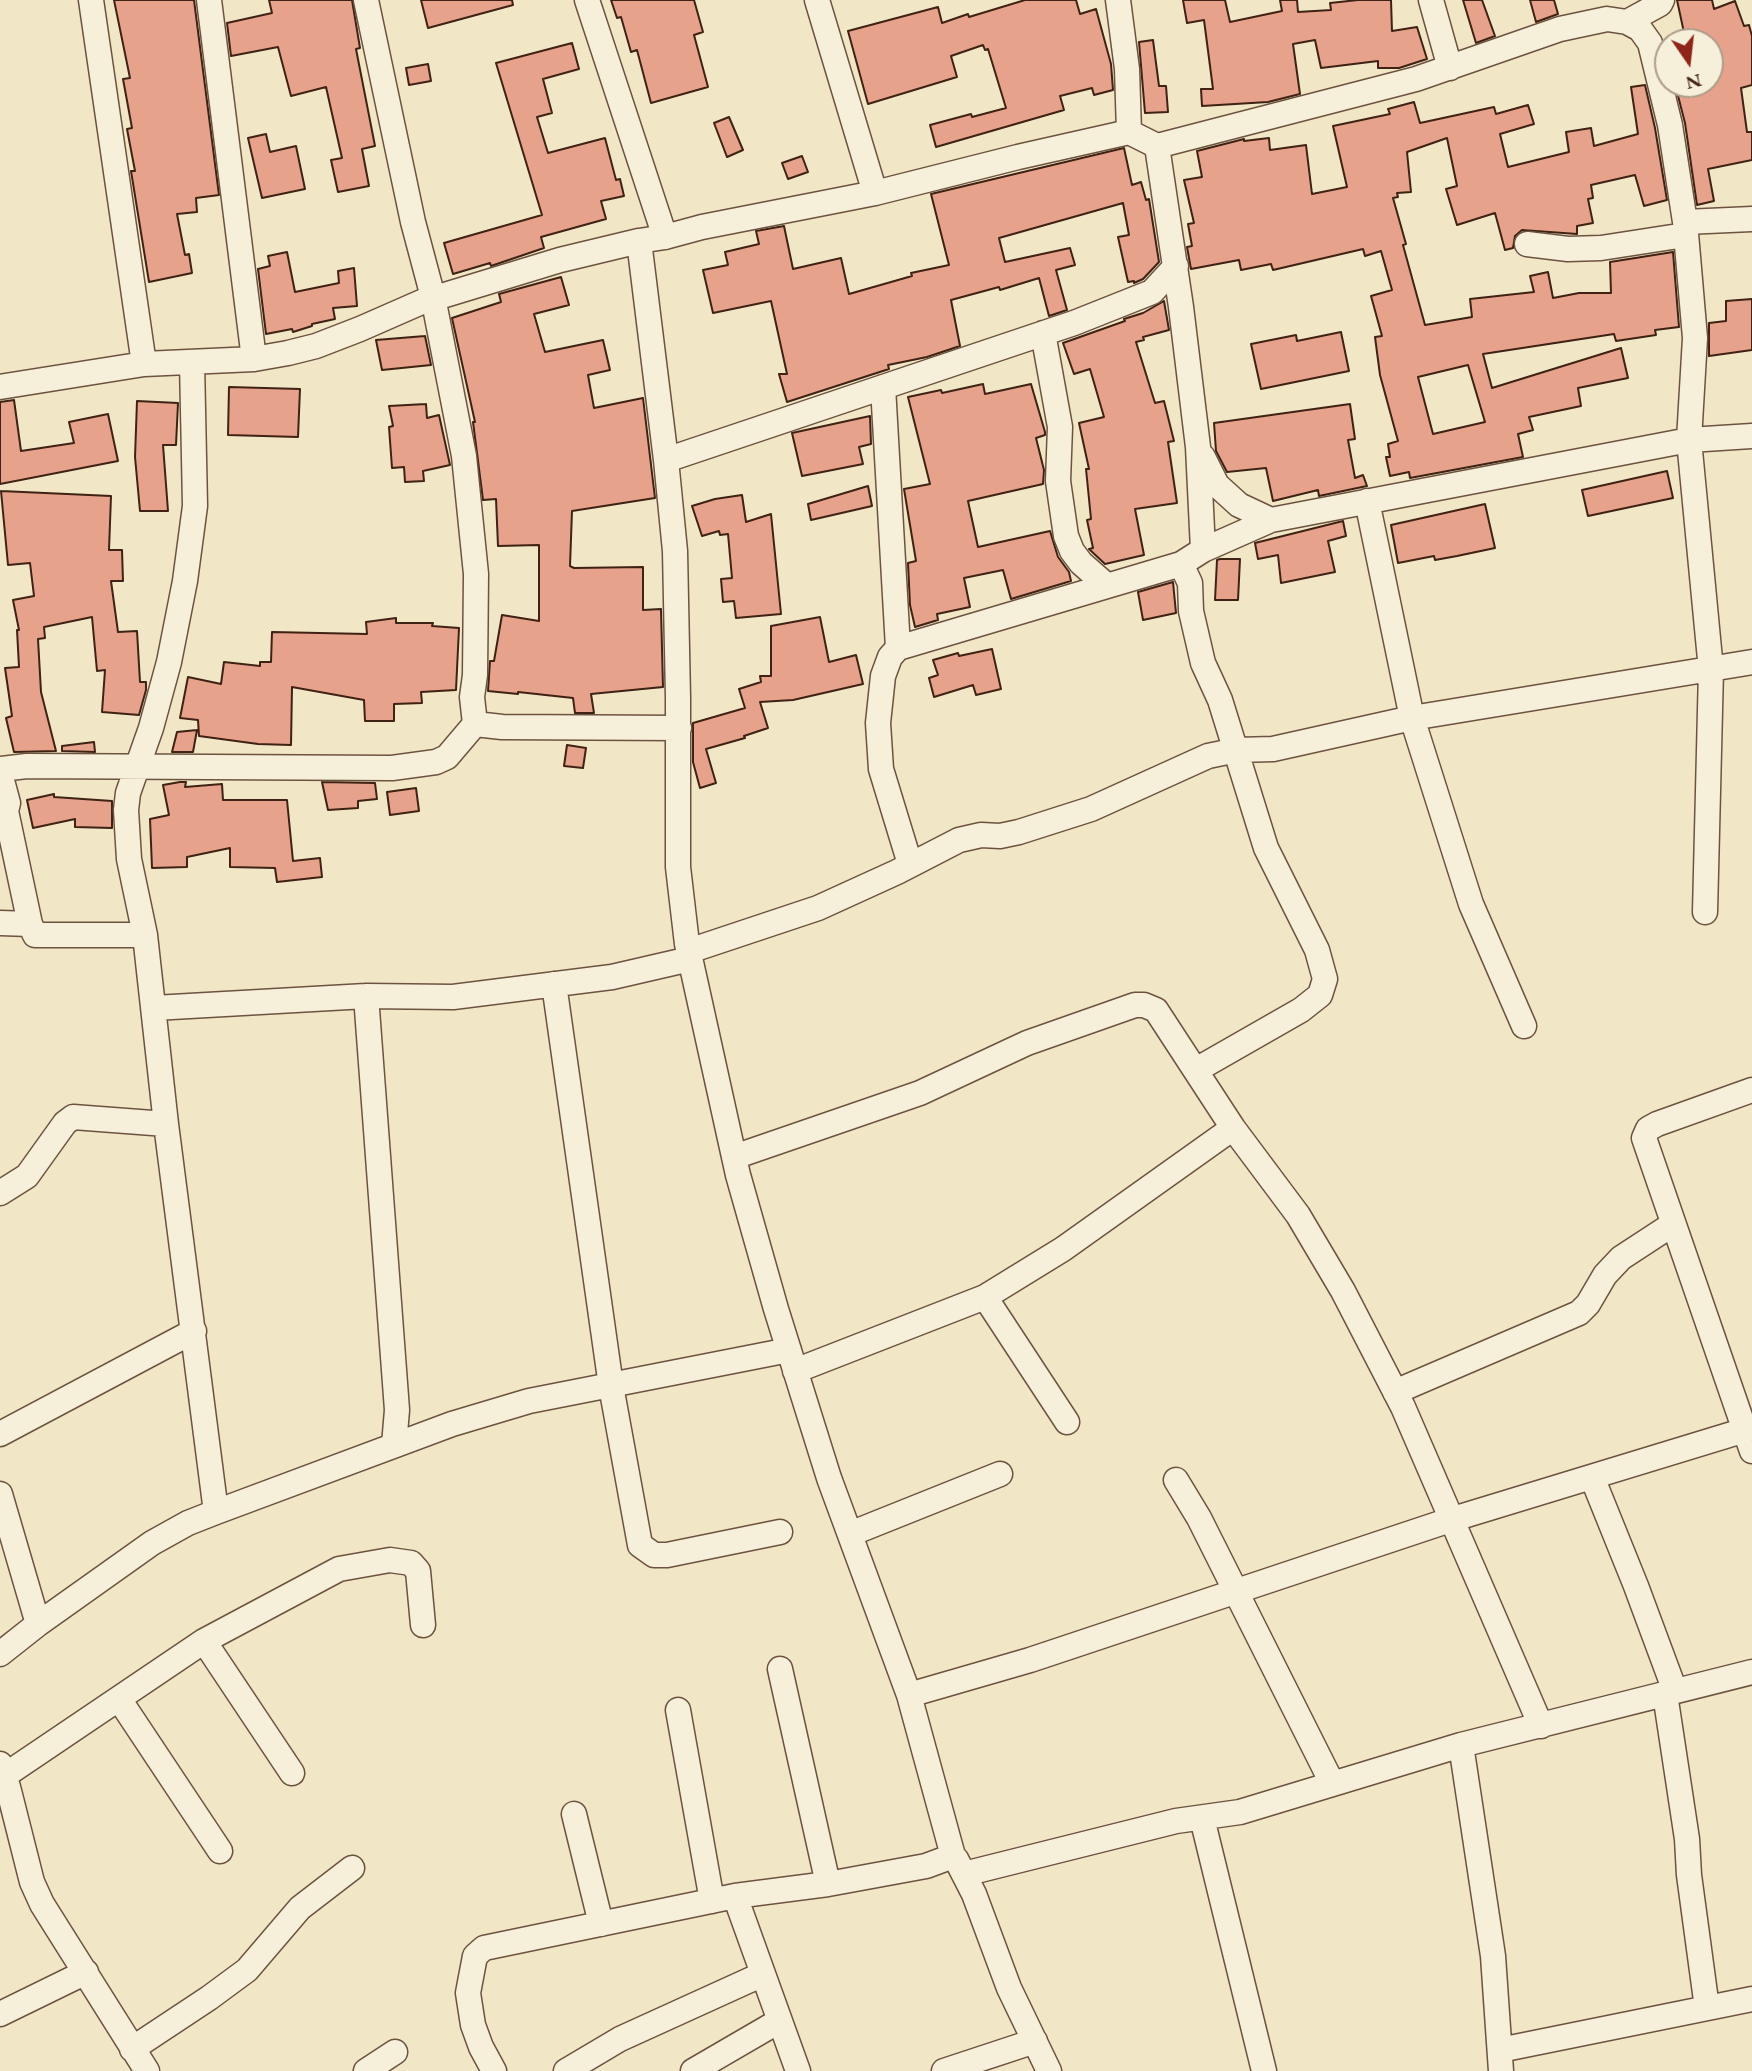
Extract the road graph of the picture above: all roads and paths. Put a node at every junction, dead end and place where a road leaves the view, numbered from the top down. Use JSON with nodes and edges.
{"nodes":[{"id":1,"x":91,"y":0,"type":"edge"},
{"id":2,"x":209,"y":0,"type":"edge"},
{"id":3,"x":366,"y":0,"type":"edge"},
{"id":4,"x":587,"y":0,"type":"edge"},
{"id":5,"x":817,"y":0,"type":"edge"},
{"id":6,"x":1118,"y":0,"type":"edge"},
{"id":7,"x":1431,"y":0,"type":"edge"},
{"id":8,"x":1662,"y":0,"type":"edge"},
{"id":9,"x":1627,"y":22,"type":"junction"},
{"id":10,"x":1450,"y":68,"type":"junction"},
{"id":11,"x":1129,"y":132,"type":"junction"},
{"id":12,"x":1157,"y":146,"type":"junction"},
{"id":13,"x":875,"y":193,"type":"junction"},
{"id":14,"x":1752,"y":219,"type":"edge"},
{"id":15,"x":1685,"y":228,"type":"junction"},
{"id":16,"x":665,"y":237,"type":"junction"},
{"id":17,"x":639,"y":241,"type":"junction"},
{"id":18,"x":1527,"y":244,"type":"dead end"},
{"id":19,"x":1176,"y":266,"type":"junction"},
{"id":20,"x":1152,"y":292,"type":"junction"},
{"id":21,"x":433,"y":297,"type":"junction"},
{"id":22,"x":1181,"y":307,"type":"junction"},
{"id":23,"x":1043,"y":333,"type":"junction"},
{"id":24,"x":254,"y":359,"type":"junction"},
{"id":25,"x":192,"y":362,"type":"junction"},
{"id":26,"x":144,"y":364,"type":"junction"},
{"id":27,"x":0,"y":387,"type":"edge"},
{"id":28,"x":883,"y":387,"type":"junction"},
{"id":29,"x":1752,"y":436,"type":"edge"},
{"id":30,"x":1689,"y":440,"type":"junction"},
{"id":31,"x":1198,"y":447,"type":"junction"},
{"id":32,"x":666,"y":460,"type":"junction"},
{"id":33,"x":1367,"y":501,"type":"junction"},
{"id":34,"x":1271,"y":520,"type":"junction"},
{"id":35,"x":1203,"y":550,"type":"junction"},
{"id":36,"x":1181,"y":564,"type":"junction"},
{"id":37,"x":1106,"y":584,"type":"junction"},
{"id":38,"x":898,"y":648,"type":"junction"},
{"id":39,"x":1752,"y":662,"type":"edge"},
{"id":40,"x":1711,"y":670,"type":"junction"},
{"id":41,"x":1412,"y":718,"type":"junction"},
{"id":42,"x":475,"y":724,"type":"junction"},
{"id":43,"x":679,"y":728,"type":"junction"},
{"id":44,"x":1237,"y":750,"type":"junction"},
{"id":45,"x":138,"y":767,"type":"junction"},
{"id":46,"x":0,"y":771,"type":"edge"},
{"id":47,"x":3,"y":813,"type":"edge"},
{"id":48,"x":910,"y":864,"type":"junction"},
{"id":49,"x":1706,"y":912,"type":"dead end"},
{"id":50,"x":0,"y":923,"type":"edge"},
{"id":51,"x":30,"y":924,"type":"junction"},
{"id":52,"x":145,"y":935,"type":"junction"},
{"id":53,"x":690,"y":955,"type":"junction"},
{"id":54,"x":554,"y":984,"type":"junction"},
{"id":55,"x":366,"y":996,"type":"junction"},
{"id":56,"x":154,"y":1008,"type":"junction"},
{"id":57,"x":1524,"y":1026,"type":"dead end"},
{"id":58,"x":1196,"y":1070,"type":"junction"},
{"id":59,"x":1752,"y":1090,"type":"edge"},
{"id":60,"x":166,"y":1124,"type":"junction"},
{"id":61,"x":1233,"y":1128,"type":"junction"},
{"id":62,"x":734,"y":1157,"type":"junction"},
{"id":63,"x":0,"y":1192,"type":"edge"},
{"id":64,"x":1673,"y":1224,"type":"junction"},
{"id":65,"x":985,"y":1297,"type":"junction"},
{"id":66,"x":194,"y":1331,"type":"junction"},
{"id":67,"x":792,"y":1361,"type":"junction"},
{"id":68,"x":611,"y":1387,"type":"junction"},
{"id":69,"x":1395,"y":1392,"type":"junction"},
{"id":70,"x":1066,"y":1422,"type":"dead end"},
{"id":71,"x":0,"y":1434,"type":"edge"},
{"id":72,"x":1749,"y":1437,"type":"edge"},
{"id":73,"x":394,"y":1445,"type":"junction"},
{"id":74,"x":1000,"y":1474,"type":"dead end"},
{"id":75,"x":1592,"y":1477,"type":"junction"},
{"id":76,"x":1176,"y":1480,"type":"dead end"},
{"id":77,"x":0,"y":1494,"type":"edge"},
{"id":78,"x":216,"y":1512,"type":"junction"},
{"id":79,"x":1450,"y":1520,"type":"junction"},
{"id":80,"x":780,"y":1532,"type":"dead end"},
{"id":81,"x":850,"y":1534,"type":"junction"},
{"id":82,"x":1236,"y":1591,"type":"junction"},
{"id":83,"x":38,"y":1624,"type":"junction"},
{"id":84,"x":423,"y":1625,"type":"dead end"},
{"id":85,"x":204,"y":1641,"type":"junction"},
{"id":86,"x":0,"y":1654,"type":"edge"},
{"id":87,"x":780,"y":1669,"type":"dead end"},
{"id":88,"x":1752,"y":1672,"type":"edge"},
{"id":89,"x":1670,"y":1693,"type":"junction"},
{"id":90,"x":909,"y":1695,"type":"junction"},
{"id":91,"x":119,"y":1699,"type":"junction"},
{"id":92,"x":678,"y":1710,"type":"dead end"},
{"id":93,"x":1541,"y":1726,"type":"junction"},
{"id":94,"x":1461,"y":1745,"type":"junction"},
{"id":95,"x":2,"y":1770,"type":"edge"},
{"id":96,"x":292,"y":1773,"type":"dead end"},
{"id":97,"x":1332,"y":1783,"type":"junction"},
{"id":98,"x":574,"y":1814,"type":"dead end"},
{"id":99,"x":1202,"y":1818,"type":"junction"},
{"id":100,"x":220,"y":1851,"type":"dead end"},
{"id":101,"x":959,"y":1865,"type":"junction"},
{"id":102,"x":352,"y":1868,"type":"dead end"},
{"id":103,"x":828,"y":1884,"type":"junction"},
{"id":104,"x":723,"y":1898,"type":"junction"},
{"id":105,"x":601,"y":1924,"type":"junction"},
{"id":106,"x":86,"y":1972,"type":"junction"},
{"id":107,"x":763,"y":1974,"type":"junction"},
{"id":108,"x":1752,"y":1999,"type":"edge"},
{"id":109,"x":1707,"y":2008,"type":"junction"},
{"id":110,"x":0,"y":2014,"type":"edge"},
{"id":111,"x":779,"y":2021,"type":"junction"},
{"id":112,"x":1035,"y":2041,"type":"junction"},
{"id":113,"x":132,"y":2049,"type":"junction"},
{"id":114,"x":395,"y":2052,"type":"dead end"},
{"id":115,"x":1501,"y":2061,"type":"edge"},
{"id":116,"x":147,"y":2071,"type":"edge"},
{"id":117,"x":366,"y":2071,"type":"edge"},
{"id":118,"x":494,"y":2071,"type":"edge"},
{"id":119,"x":566,"y":2071,"type":"edge"},
{"id":120,"x":694,"y":2071,"type":"edge"},
{"id":121,"x":798,"y":2071,"type":"edge"},
{"id":122,"x":944,"y":2071,"type":"edge"},
{"id":123,"x":1049,"y":2071,"type":"edge"},
{"id":124,"x":1264,"y":2071,"type":"edge"}],
"edges":[{"from":1,"to":26,"type":"street"},
{"from":2,"to":24,"type":"street"},
{"from":3,"to":21,"type":"street"},
{"from":4,"to":16,"type":"street"},
{"from":5,"to":13,"type":"street"},
{"from":6,"to":11,"type":"street"},
{"from":7,"to":10,"type":"street"},
{"from":8,"to":9,"type":"street"},
{"from":9,"to":10,"type":"street"},
{"from":9,"to":15,"type":"street"},
{"from":10,"to":12,"type":"street"},
{"from":11,"to":12,"type":"street"},
{"from":11,"to":13,"type":"street"},
{"from":12,"to":19,"type":"street"},
{"from":13,"to":16,"type":"street"},
{"from":14,"to":15,"type":"street"},
{"from":15,"to":18,"type":"street"},
{"from":15,"to":30,"type":"street"},
{"from":16,"to":17,"type":"street"},
{"from":17,"to":21,"type":"street"},
{"from":17,"to":32,"type":"street"},
{"from":19,"to":20,"type":"street"},
{"from":19,"to":22,"type":"street"},
{"from":20,"to":22,"type":"street"},
{"from":20,"to":23,"type":"street"},
{"from":21,"to":24,"type":"street"},
{"from":21,"to":42,"type":"street"},
{"from":22,"to":31,"type":"street"},
{"from":23,"to":28,"type":"street"},
{"from":23,"to":37,"type":"street"},
{"from":24,"to":25,"type":"street"},
{"from":25,"to":26,"type":"street"},
{"from":25,"to":45,"type":"street"},
{"from":26,"to":27,"type":"street"},
{"from":28,"to":32,"type":"street"},
{"from":28,"to":38,"type":"street"},
{"from":29,"to":30,"type":"street"},
{"from":30,"to":33,"type":"street"},
{"from":30,"to":40,"type":"street"},
{"from":31,"to":34,"type":"street"},
{"from":31,"to":35,"type":"street"},
{"from":32,"to":43,"type":"street"},
{"from":33,"to":34,"type":"street"},
{"from":33,"to":41,"type":"street"},
{"from":34,"to":35,"type":"street"},
{"from":35,"to":36,"type":"street"},
{"from":36,"to":37,"type":"street"},
{"from":36,"to":44,"type":"street"},
{"from":37,"to":38,"type":"street"},
{"from":38,"to":48,"type":"street"},
{"from":39,"to":40,"type":"street"},
{"from":40,"to":41,"type":"street"},
{"from":40,"to":49,"type":"street"},
{"from":41,"to":44,"type":"street"},
{"from":41,"to":57,"type":"street"},
{"from":42,"to":43,"type":"street"},
{"from":42,"to":45,"type":"street"},
{"from":43,"to":53,"type":"street"},
{"from":44,"to":48,"type":"street"},
{"from":44,"to":58,"type":"street"},
{"from":45,"to":46,"type":"street"},
{"from":45,"to":52,"type":"street"},
{"from":46,"to":47,"type":"street"},
{"from":47,"to":51,"type":"street"},
{"from":48,"to":53,"type":"street"},
{"from":50,"to":51,"type":"street"},
{"from":51,"to":52,"type":"street"},
{"from":52,"to":56,"type":"street"},
{"from":53,"to":54,"type":"street"},
{"from":53,"to":62,"type":"street"},
{"from":54,"to":55,"type":"street"},
{"from":54,"to":68,"type":"street"},
{"from":55,"to":56,"type":"street"},
{"from":55,"to":73,"type":"street"},
{"from":56,"to":60,"type":"street"},
{"from":58,"to":61,"type":"street"},
{"from":58,"to":62,"type":"street"},
{"from":59,"to":64,"type":"street"},
{"from":60,"to":63,"type":"street"},
{"from":60,"to":66,"type":"street"},
{"from":61,"to":65,"type":"street"},
{"from":61,"to":69,"type":"street"},
{"from":62,"to":67,"type":"street"},
{"from":64,"to":69,"type":"street"},
{"from":64,"to":72,"type":"street"},
{"from":65,"to":67,"type":"street"},
{"from":65,"to":70,"type":"street"},
{"from":66,"to":71,"type":"street"},
{"from":66,"to":78,"type":"street"},
{"from":67,"to":68,"type":"street"},
{"from":67,"to":81,"type":"street"},
{"from":68,"to":73,"type":"street"},
{"from":68,"to":80,"type":"street"},
{"from":69,"to":79,"type":"street"},
{"from":72,"to":75,"type":"street"},
{"from":73,"to":78,"type":"street"},
{"from":74,"to":81,"type":"street"},
{"from":75,"to":79,"type":"street"},
{"from":75,"to":89,"type":"street"},
{"from":76,"to":82,"type":"street"},
{"from":77,"to":83,"type":"street"},
{"from":78,"to":83,"type":"street"},
{"from":79,"to":82,"type":"street"},
{"from":79,"to":93,"type":"street"},
{"from":81,"to":90,"type":"street"},
{"from":82,"to":90,"type":"street"},
{"from":82,"to":97,"type":"street"},
{"from":83,"to":86,"type":"street"},
{"from":84,"to":85,"type":"street"},
{"from":85,"to":91,"type":"street"},
{"from":85,"to":96,"type":"street"},
{"from":87,"to":103,"type":"street"},
{"from":88,"to":89,"type":"street"},
{"from":89,"to":93,"type":"street"},
{"from":89,"to":109,"type":"street"},
{"from":90,"to":101,"type":"street"},
{"from":91,"to":95,"type":"street"},
{"from":91,"to":100,"type":"street"},
{"from":92,"to":104,"type":"street"},
{"from":93,"to":94,"type":"street"},
{"from":94,"to":97,"type":"street"},
{"from":94,"to":115,"type":"street"},
{"from":95,"to":106,"type":"street"},
{"from":97,"to":99,"type":"street"},
{"from":98,"to":105,"type":"street"},
{"from":99,"to":101,"type":"street"},
{"from":99,"to":124,"type":"street"},
{"from":101,"to":103,"type":"street"},
{"from":101,"to":112,"type":"street"},
{"from":102,"to":113,"type":"street"},
{"from":103,"to":104,"type":"street"},
{"from":104,"to":105,"type":"street"},
{"from":104,"to":107,"type":"street"},
{"from":105,"to":118,"type":"street"},
{"from":106,"to":110,"type":"street"},
{"from":106,"to":113,"type":"street"},
{"from":107,"to":111,"type":"street"},
{"from":107,"to":119,"type":"street"},
{"from":108,"to":109,"type":"street"},
{"from":109,"to":115,"type":"street"},
{"from":111,"to":120,"type":"street"},
{"from":111,"to":121,"type":"street"},
{"from":112,"to":122,"type":"street"},
{"from":112,"to":123,"type":"street"},
{"from":113,"to":116,"type":"street"},
{"from":114,"to":117,"type":"street"}]}
